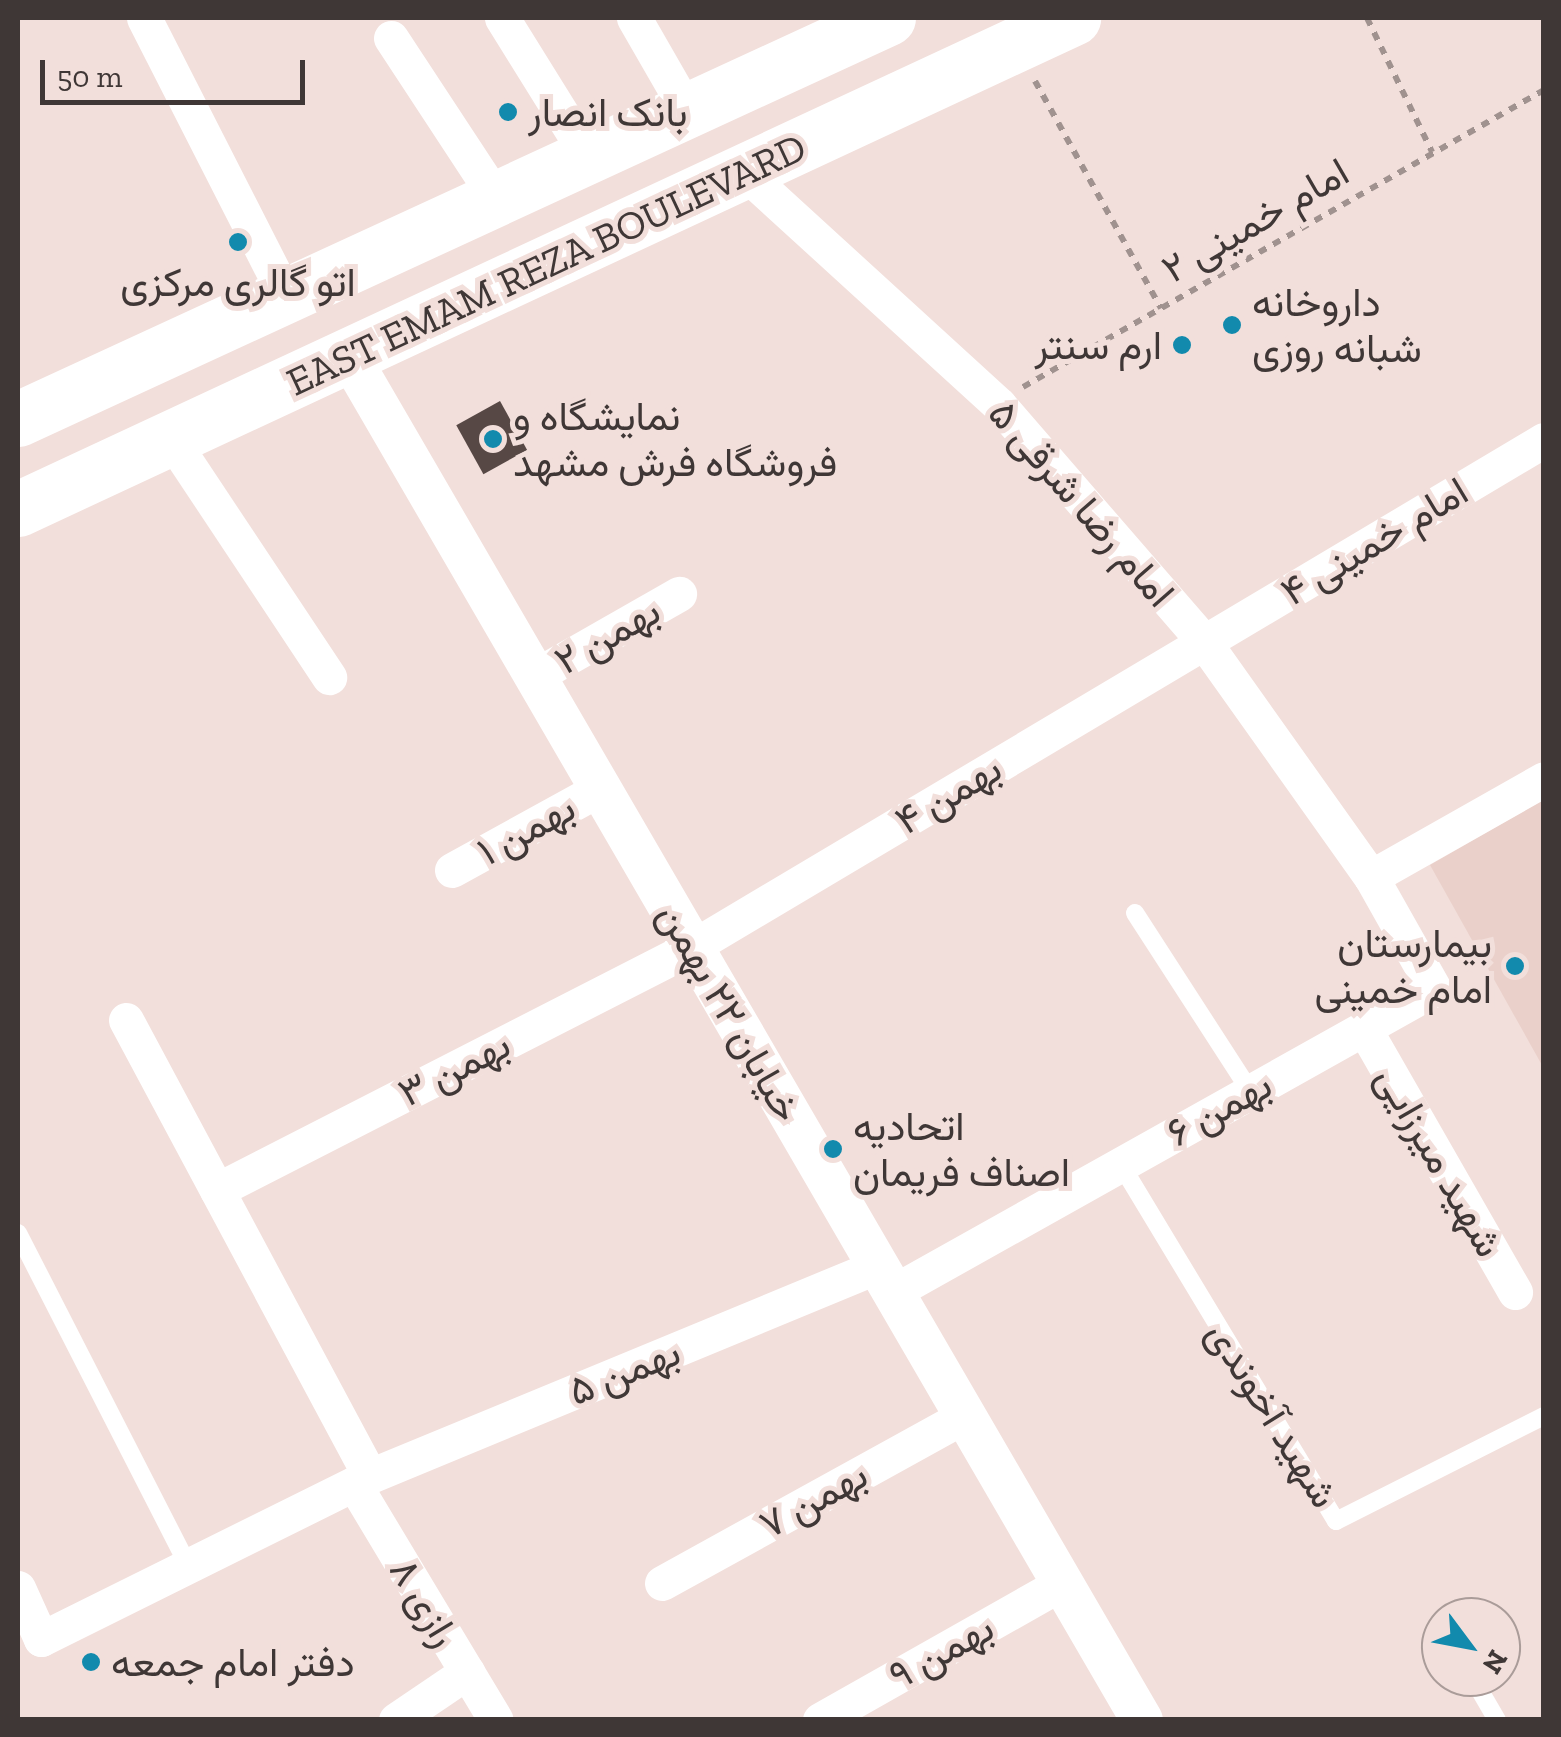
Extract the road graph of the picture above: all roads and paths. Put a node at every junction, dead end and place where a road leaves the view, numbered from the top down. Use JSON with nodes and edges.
{"nodes":[{"id":1,"x":144,"y":18,"type":"edge"},
{"id":2,"x":502,"y":18,"type":"edge"},
{"id":3,"x":634,"y":18,"type":"edge"},
{"id":4,"x":888,"y":18,"type":"edge"},
{"id":5,"x":1073,"y":18,"type":"edge"},
{"id":6,"x":1367,"y":18,"type":"edge"},
{"id":7,"x":392,"y":38,"type":"dead end"},
{"id":8,"x":1015,"y":45,"type":"junction"},
{"id":9,"x":1544,"y":90,"type":"edge"},
{"id":10,"x":687,"y":110,"type":"junction"},
{"id":11,"x":1432,"y":152,"type":"junction"},
{"id":12,"x":588,"y":156,"type":"junction"},
{"id":13,"x":744,"y":172,"type":"junction"},
{"id":14,"x":496,"y":198,"type":"junction"},
{"id":15,"x":285,"y":295,"type":"junction"},
{"id":16,"x":1161,"y":308,"type":"junction"},
{"id":17,"x":349,"y":356,"type":"junction"},
{"id":18,"x":999,"y":405,"type":"junction"},
{"id":19,"x":18,"y":419,"type":"edge"},
{"id":20,"x":170,"y":439,"type":"junction"},
{"id":21,"x":1544,"y":440,"type":"edge"},
{"id":22,"x":18,"y":509,"type":"edge"},
{"id":23,"x":679,"y":594,"type":"dead end"},
{"id":24,"x":1204,"y":642,"type":"junction"},
{"id":25,"x":535,"y":676,"type":"junction"},
{"id":26,"x":329,"y":677,"type":"dead end"},
{"id":27,"x":1544,"y":779,"type":"edge"},
{"id":28,"x":600,"y":788,"type":"junction"},
{"id":29,"x":452,"y":870,"type":"dead end"},
{"id":30,"x":1371,"y":877,"type":"junction"},
{"id":31,"x":1135,"y":913,"type":"dead end"},
{"id":32,"x":692,"y":947,"type":"junction"},
{"id":33,"x":126,"y":1020,"type":"dead end"},
{"id":34,"x":1365,"y":1030,"type":"junction"},
{"id":35,"x":1249,"y":1089,"type":"junction"},
{"id":36,"x":1120,"y":1163,"type":"junction"},
{"id":37,"x":216,"y":1190,"type":"junction"},
{"id":38,"x":18,"y":1233,"type":"edge"},
{"id":39,"x":886,"y":1279,"type":"junction"},
{"id":40,"x":1515,"y":1292,"type":"dead end"},
{"id":41,"x":965,"y":1416,"type":"junction"},
{"id":42,"x":1544,"y":1416,"type":"edge"},
{"id":43,"x":362,"y":1480,"type":"junction"},
{"id":44,"x":188,"y":1565,"type":"junction"},
{"id":45,"x":662,"y":1583,"type":"dead end"},
{"id":46,"x":1062,"y":1583,"type":"junction"},
{"id":47,"x":18,"y":1588,"type":"edge"},
{"id":48,"x":30,"y":1644,"type":"edge"},
{"id":49,"x":467,"y":1672,"type":"junction"},
{"id":50,"x":1484,"y":1697,"type":"edge"},
{"id":51,"x":396,"y":1720,"type":"edge"},
{"id":52,"x":496,"y":1720,"type":"edge"},
{"id":53,"x":820,"y":1720,"type":"edge"},
{"id":54,"x":1142,"y":1720,"type":"edge"},
{"id":55,"x":1497,"y":1720,"type":"edge"}],
"edges":[{"from":1,"to":15,"type":"street"},
{"from":2,"to":12,"type":"street"},
{"from":3,"to":10,"type":"street"},
{"from":4,"to":10,"type":"main road","name":"EAST EMAM REZA BOULEVARD"},
{"from":5,"to":8,"type":"main road","name":"EAST EMAM REZA BOULEVARD"},
{"from":6,"to":11,"type":"path"},
{"from":7,"to":14,"type":"street"},
{"from":8,"to":13,"type":"main road","name":"EAST EMAM REZA BOULEVARD"},
{"from":8,"to":16,"type":"path"},
{"from":9,"to":11,"type":"path","name":"امام خمینی ۲"},
{"from":10,"to":12,"type":"main road","name":"EAST EMAM REZA BOULEVARD"},
{"from":11,"to":16,"type":"path","name":"امام خمینی ۲"},
{"from":12,"to":14,"type":"main road","name":"EAST EMAM REZA BOULEVARD"},
{"from":13,"to":17,"type":"main road","name":"EAST EMAM REZA BOULEVARD"},
{"from":13,"to":18,"type":"street","name":"امام رضا شرقی ۵"},
{"from":14,"to":15,"type":"main road","name":"EAST EMAM REZA BOULEVARD"},
{"from":15,"to":19,"type":"main road","name":"EAST EMAM REZA BOULEVARD"},
{"from":16,"to":18,"type":"path","name":"امام خمینی ۲"},
{"from":17,"to":20,"type":"main road","name":"EAST EMAM REZA BOULEVARD"},
{"from":17,"to":25,"type":"street","name":"خیابان ۲۲ بهمن"},
{"from":18,"to":24,"type":"street","name":"امام رضا شرقی ۵"},
{"from":20,"to":22,"type":"main road","name":"EAST EMAM REZA BOULEVARD"},
{"from":20,"to":26,"type":"street"},
{"from":21,"to":24,"type":"street","name":"امام خمینی ۴"},
{"from":23,"to":25,"type":"street","name":"بهمن ۲"},
{"from":24,"to":30,"type":"street","name":"امام رضا شرقی ۵"},
{"from":24,"to":32,"type":"street","name":"بهمن ۴"},
{"from":25,"to":28,"type":"street","name":"خیابان ۲۲ بهمن"},
{"from":27,"to":30,"type":"street"},
{"from":28,"to":29,"type":"street","name":"بهمن ۱"},
{"from":28,"to":32,"type":"street","name":"خیابان ۲۲ بهمن"},
{"from":30,"to":34,"type":"street","name":"بهمن ۶"},
{"from":31,"to":35,"type":"lane"},
{"from":32,"to":37,"type":"street","name":"بهمن ۳"},
{"from":32,"to":39,"type":"street","name":"خیابان ۲۲ بهمن"},
{"from":33,"to":37,"type":"street","name":"رازی ۸"},
{"from":34,"to":35,"type":"street","name":"بهمن ۶"},
{"from":34,"to":40,"type":"street","name":"شهید میرزایی"},
{"from":35,"to":36,"type":"street","name":"بهمن ۶"},
{"from":36,"to":39,"type":"street","name":"بهمن ۶"},
{"from":36,"to":42,"type":"lane","name":"شهید آخوندی"},
{"from":37,"to":43,"type":"street","name":"رازی ۸"},
{"from":38,"to":44,"type":"lane"},
{"from":39,"to":41,"type":"street","name":"خیابان ۲۲ بهمن"},
{"from":39,"to":43,"type":"street","name":"بهمن ۵"},
{"from":41,"to":45,"type":"street","name":"بهمن ۷"},
{"from":41,"to":46,"type":"street","name":"خیابان ۲۲ بهمن"},
{"from":43,"to":44,"type":"street","name":"بهمن ۵"},
{"from":43,"to":49,"type":"street","name":"رازی ۸"},
{"from":44,"to":48,"type":"street","name":"بهمن ۵"},
{"from":46,"to":53,"type":"street","name":"بهمن ۹"},
{"from":46,"to":54,"type":"street","name":"خیابان ۲۲ بهمن"},
{"from":47,"to":48,"type":"street"},
{"from":49,"to":51,"type":"street"},
{"from":49,"to":52,"type":"street","name":"رازی ۸"},
{"from":50,"to":55,"type":"lane"}]}
